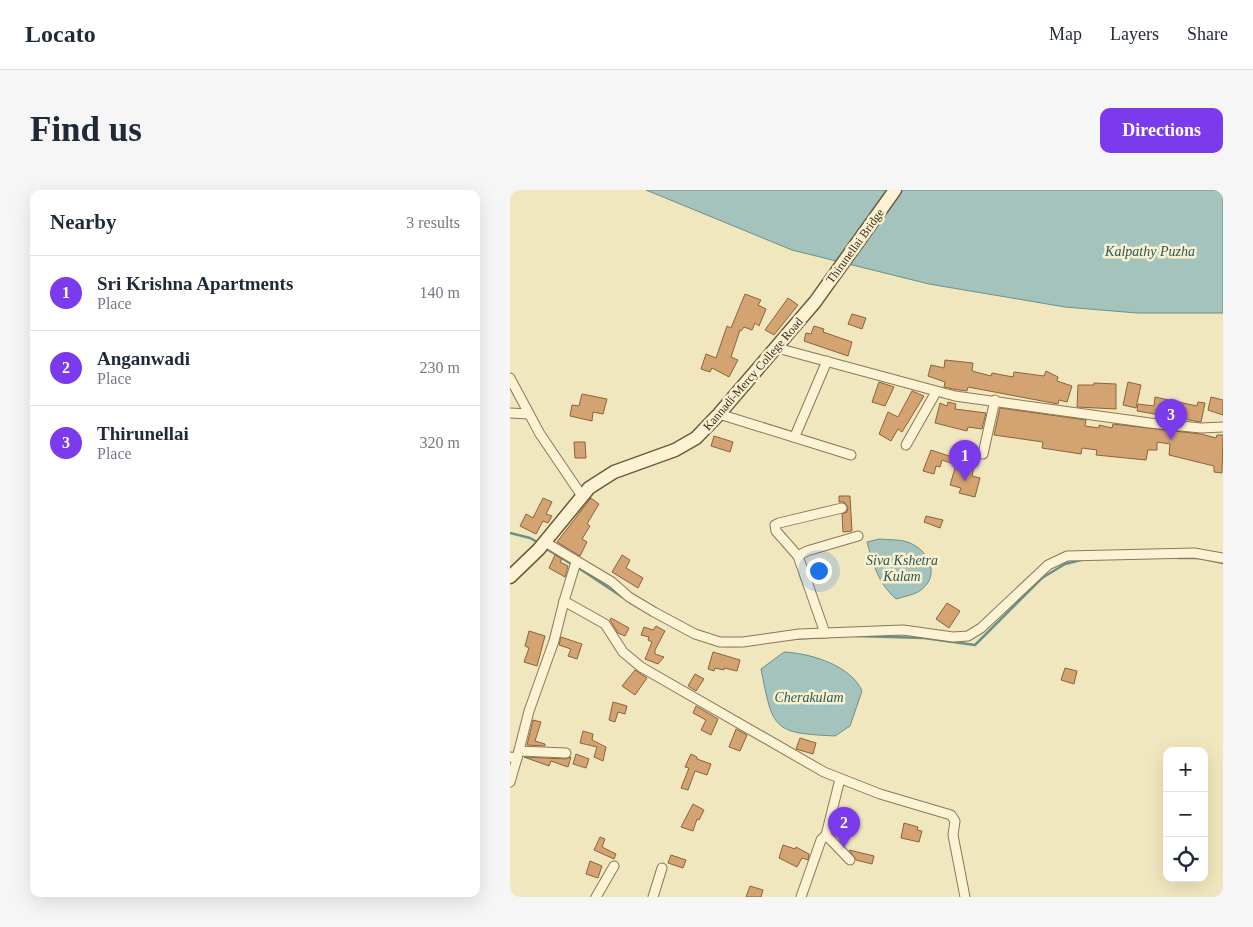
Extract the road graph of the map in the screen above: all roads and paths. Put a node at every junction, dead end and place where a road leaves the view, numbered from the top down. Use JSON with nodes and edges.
{"nodes":[{"id":1,"x":895,"y":190,"type":"edge"},
{"id":2,"x":815,"y":302,"type":"joint"},
{"id":3,"x":777,"y":348,"type":"junction"},
{"id":4,"x":828,"y":361,"type":"junction"},
{"id":5,"x":510,"y":378,"type":"edge"},
{"id":6,"x":936,"y":392,"type":"junction"},
{"id":7,"x":995,"y":400,"type":"junction"},
{"id":8,"x":510,"y":413,"type":"edge"},
{"id":9,"x":529,"y":414,"type":"junction"},
{"id":10,"x":719,"y":414,"type":"junction"},
{"id":11,"x":1223,"y":427,"type":"edge"},
{"id":12,"x":795,"y":436,"type":"junction"},
{"id":13,"x":906,"y":444,"type":"dead end"},
{"id":14,"x":851,"y":454,"type":"dead end"},
{"id":15,"x":983,"y":454,"type":"dead end"},
{"id":16,"x":582,"y":496,"type":"junction"},
{"id":17,"x":842,"y":508,"type":"dead end"},
{"id":18,"x":858,"y":536,"type":"dead end"},
{"id":19,"x":542,"y":546,"type":"junction"},
{"id":20,"x":798,"y":556,"type":"junction"},
{"id":21,"x":1223,"y":558,"type":"edge"},
{"id":22,"x":575,"y":566,"type":"junction"},
{"id":23,"x":510,"y":576,"type":"edge"},
{"id":24,"x":564,"y":601,"type":"junction"},
{"id":25,"x":825,"y":633,"type":"junction"},
{"id":26,"x":566,"y":753,"type":"dead end"},
{"id":27,"x":515,"y":755,"type":"edge"},
{"id":28,"x":840,"y":779,"type":"junction"},
{"id":29,"x":510,"y":782,"type":"edge"},
{"id":30,"x":826,"y":835,"type":"junction"},
{"id":31,"x":850,"y":860,"type":"dead end"},
{"id":32,"x":614,"y":866,"type":"dead end"},
{"id":33,"x":662,"y":868,"type":"dead end"},
{"id":34,"x":596,"y":897,"type":"edge"},
{"id":35,"x":653,"y":897,"type":"edge"},
{"id":36,"x":801,"y":897,"type":"edge"},
{"id":37,"x":965,"y":897,"type":"edge"}],
"edges":[{"from":1,"to":2,"type":"main road","name":"Thirunellai Bridge"},
{"from":2,"to":3,"type":"main road","name":"Kannadi-Mercy College Road"},
{"from":3,"to":4,"type":"street"},
{"from":3,"to":10,"type":"main road","name":"Kannadi-Mercy College Road"},
{"from":4,"to":6,"type":"street"},
{"from":4,"to":12,"type":"street"},
{"from":5,"to":9,"type":"street"},
{"from":6,"to":7,"type":"street"},
{"from":6,"to":13,"type":"street"},
{"from":7,"to":11,"type":"street"},
{"from":7,"to":15,"type":"street"},
{"from":8,"to":9,"type":"street"},
{"from":9,"to":16,"type":"street"},
{"from":10,"to":12,"type":"street"},
{"from":10,"to":16,"type":"main road","name":"Kannadi-Mercy College Road"},
{"from":12,"to":14,"type":"street"},
{"from":16,"to":19,"type":"main road","name":"Kannadi-Mercy College Road"},
{"from":17,"to":20,"type":"street"},
{"from":18,"to":20,"type":"street"},
{"from":19,"to":22,"type":"street"},
{"from":19,"to":23,"type":"main road","name":"Kannadi-Mercy College Road"},
{"from":20,"to":25,"type":"street"},
{"from":21,"to":25,"type":"street"},
{"from":22,"to":24,"type":"street"},
{"from":22,"to":25,"type":"street"},
{"from":24,"to":27,"type":"street"},
{"from":24,"to":28,"type":"street"},
{"from":26,"to":27,"type":"street"},
{"from":27,"to":29,"type":"street"},
{"from":28,"to":30,"type":"street"},
{"from":28,"to":37,"type":"street"},
{"from":30,"to":31,"type":"street"},
{"from":30,"to":36,"type":"street"},
{"from":32,"to":34,"type":"street"},
{"from":33,"to":35,"type":"street"}]}
